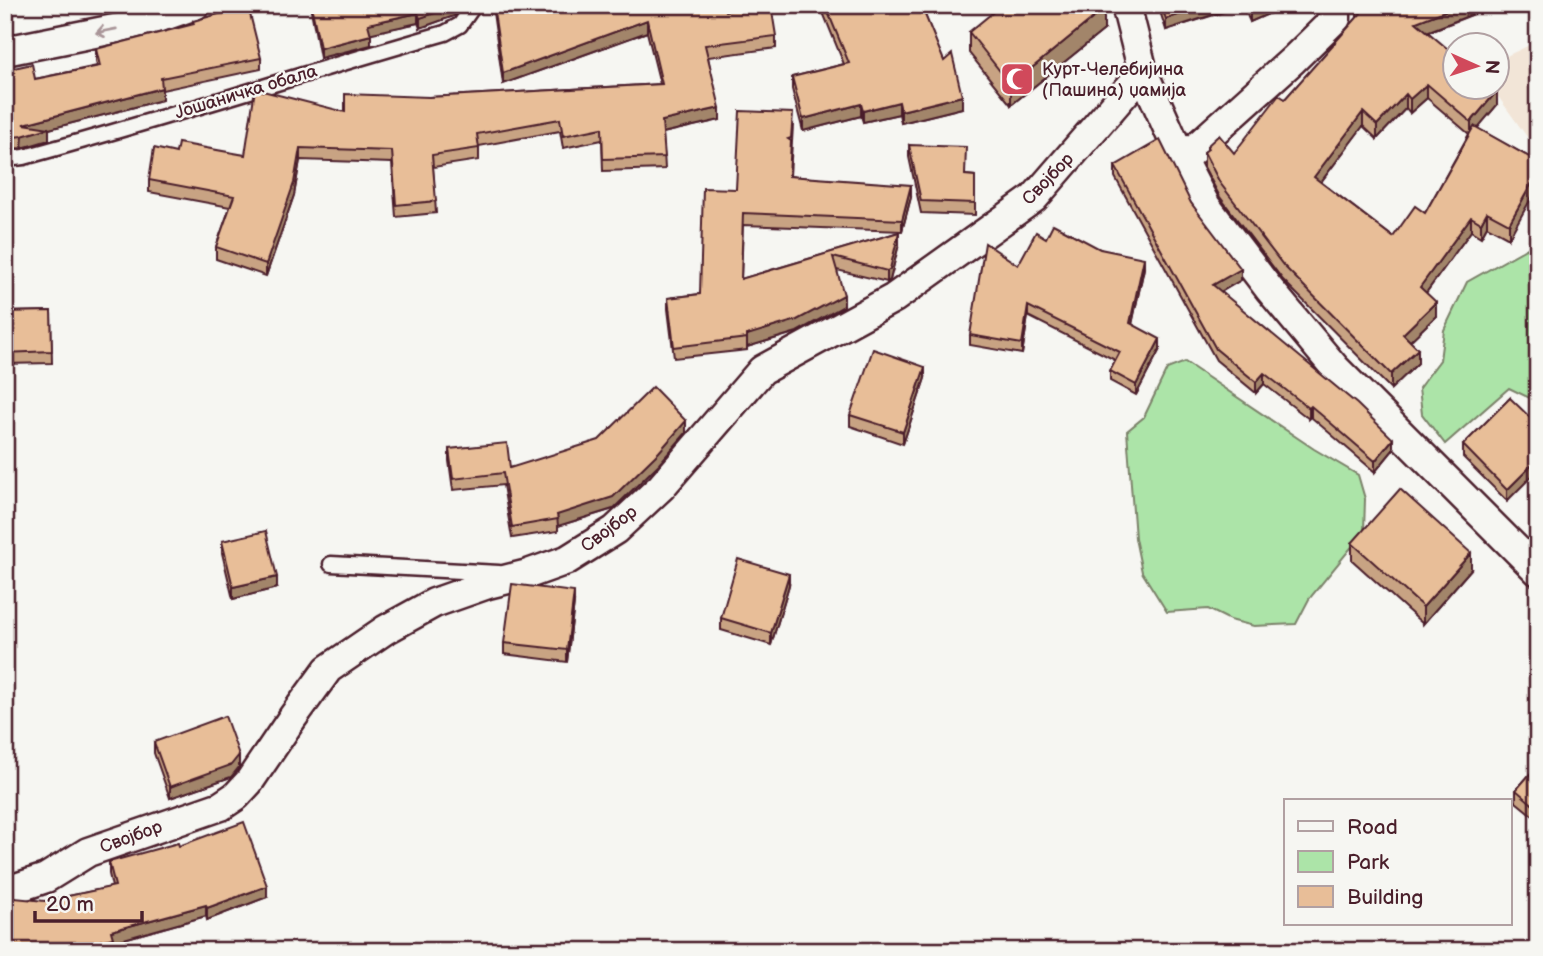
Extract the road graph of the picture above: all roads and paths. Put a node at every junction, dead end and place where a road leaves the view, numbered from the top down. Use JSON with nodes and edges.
{"nodes":[{"id":1,"x":195,"y":5,"type":"edge"},
{"id":2,"x":474,"y":5,"type":"edge"},
{"id":3,"x":1126,"y":5,"type":"edge"},
{"id":4,"x":1336,"y":5,"type":"edge"},
{"id":5,"x":5,"y":51,"type":"edge"},
{"id":6,"x":1143,"y":72,"type":"junction"},
{"id":7,"x":5,"y":159,"type":"edge"},
{"id":8,"x":1182,"y":160,"type":"junction"},
{"id":9,"x":331,"y":564,"type":"dead end"},
{"id":10,"x":1538,"y":571,"type":"edge"},
{"id":11,"x":528,"y":574,"type":"junction"},
{"id":12,"x":19,"y":887,"type":"dead end"}],
"edges":[{"from":1,"to":5,"type":"street","one_way":true},
{"from":2,"to":7,"type":"lane","name":"Јошаничка обала"},
{"from":3,"to":6,"type":"street"},
{"from":4,"to":8,"type":"street"},
{"from":6,"to":8,"type":"street"},
{"from":6,"to":11,"type":"street","name":"Својбор"},
{"from":8,"to":10,"type":"street"},
{"from":9,"to":11,"type":"lane"},
{"from":11,"to":12,"type":"street","name":"Својбор"}]}
